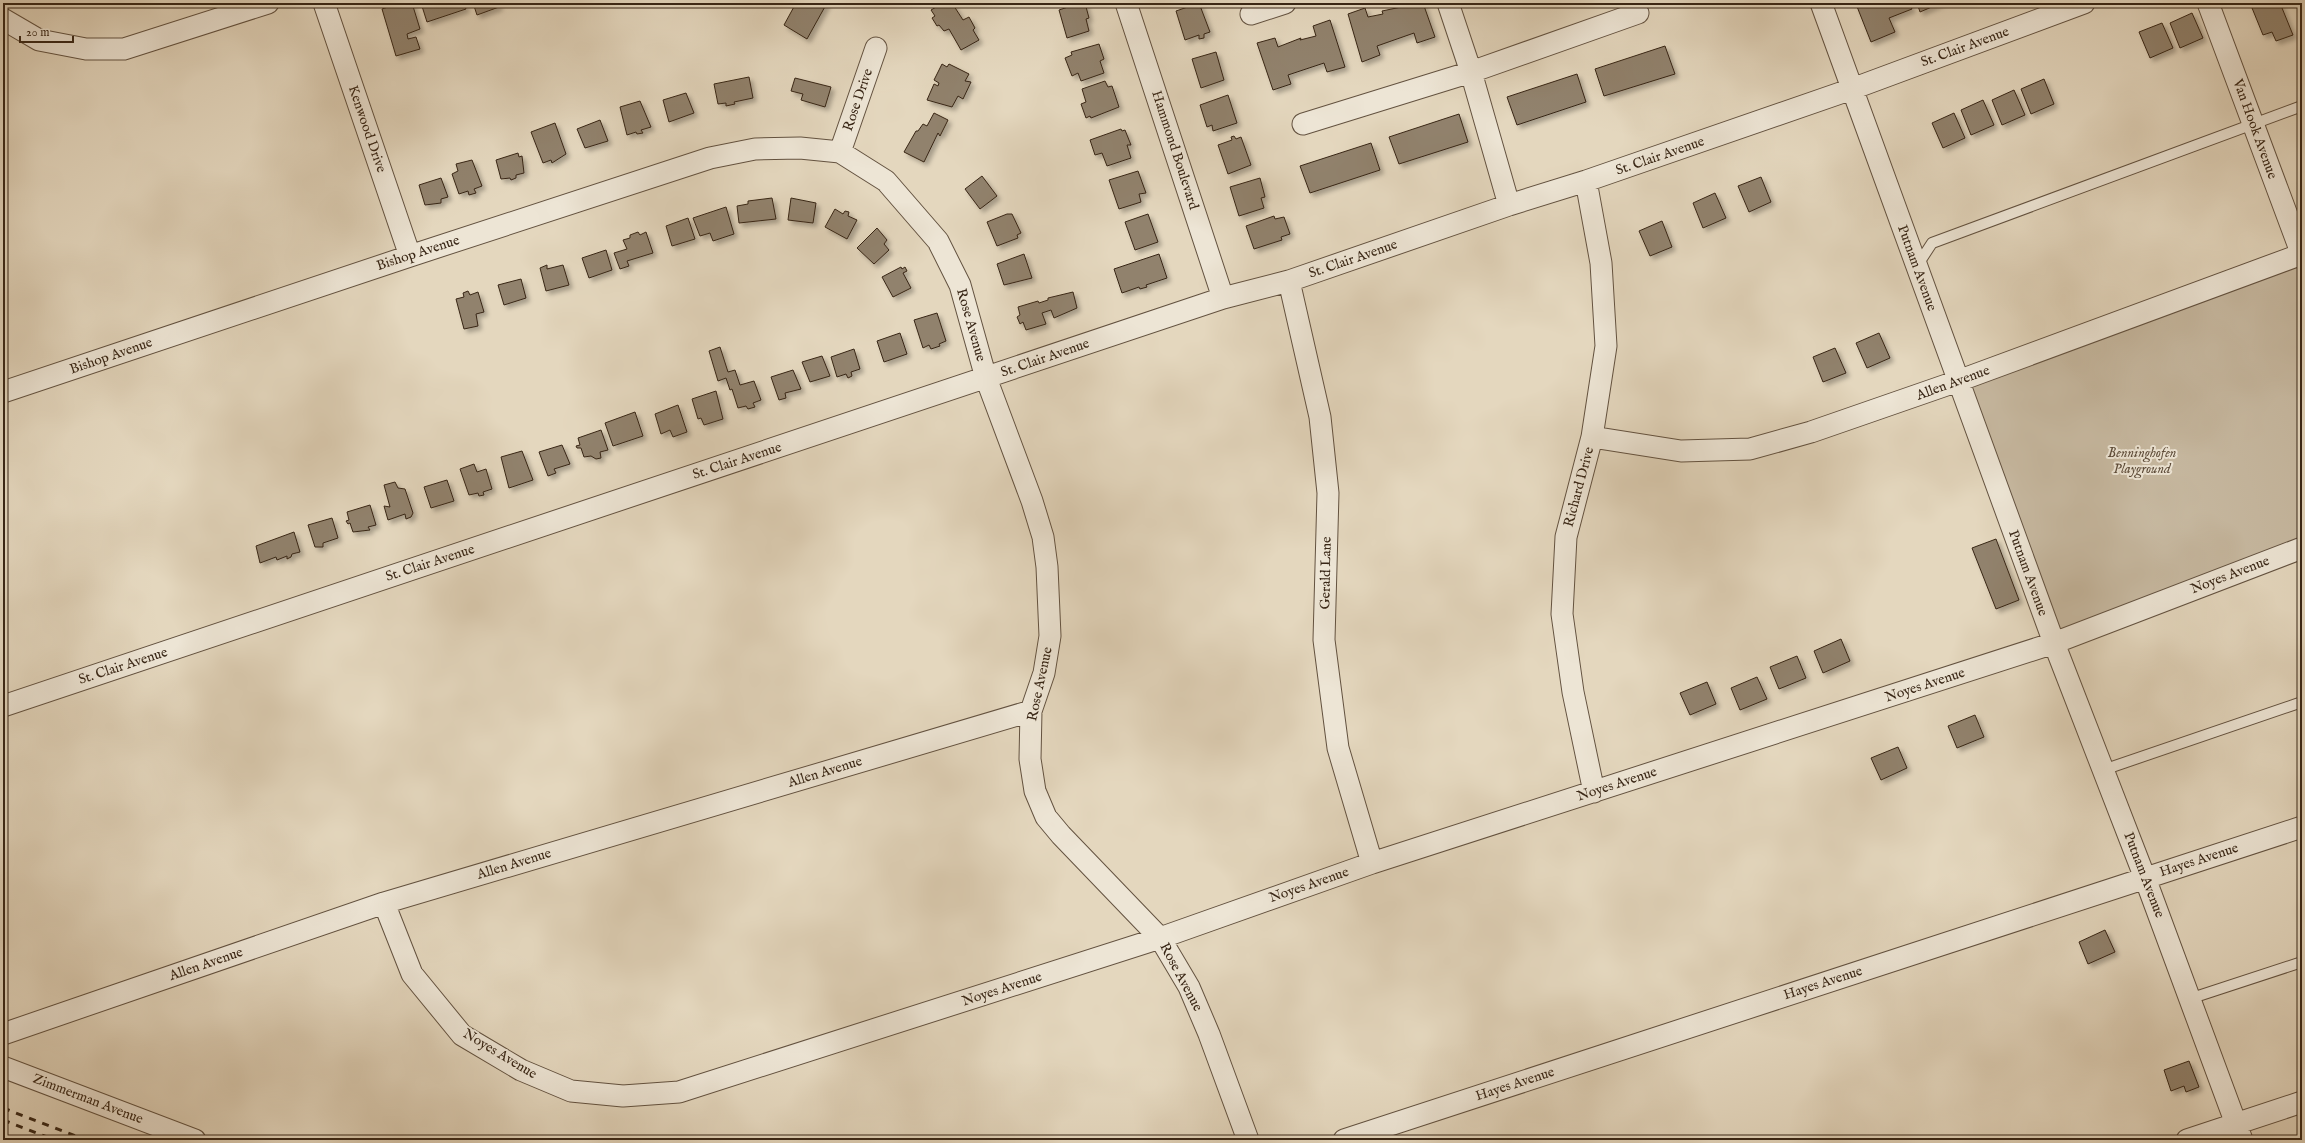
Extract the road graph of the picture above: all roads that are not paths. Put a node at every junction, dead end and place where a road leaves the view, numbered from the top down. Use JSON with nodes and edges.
{"nodes":[{"id":1,"x":268,"y":3,"type":"edge"},
{"id":2,"x":324,"y":3,"type":"edge"},
{"id":3,"x":1126,"y":3,"type":"edge"},
{"id":4,"x":1285,"y":3,"type":"edge"},
{"id":5,"x":1448,"y":3,"type":"edge"},
{"id":6,"x":1821,"y":3,"type":"edge"},
{"id":7,"x":2084,"y":3,"type":"edge"},
{"id":8,"x":2208,"y":3,"type":"edge"},
{"id":9,"x":1638,"y":13,"type":"dead end"},
{"id":10,"x":1251,"y":14,"type":"dead end"},
{"id":11,"x":3,"y":19,"type":"edge"},
{"id":12,"x":876,"y":48,"type":"dead end"},
{"id":13,"x":1471,"y":72,"type":"junction"},
{"id":14,"x":1852,"y":89,"type":"junction"},
{"id":15,"x":2302,"y":106,"type":"edge"},
{"id":16,"x":1303,"y":124,"type":"dead end"},
{"id":17,"x":2253,"y":124,"type":"junction"},
{"id":18,"x":840,"y":152,"type":"junction"},
{"id":19,"x":1586,"y":182,"type":"junction"},
{"id":20,"x":1509,"y":205,"type":"junction"},
{"id":21,"x":2302,"y":255,"type":"edge"},
{"id":22,"x":410,"y":256,"type":"junction"},
{"id":23,"x":1917,"y":266,"type":"junction"},
{"id":24,"x":1289,"y":282,"type":"junction"},
{"id":25,"x":1223,"y":298,"type":"junction"},
{"id":26,"x":986,"y":378,"type":"junction"},
{"id":27,"x":1958,"y":381,"type":"junction"},
{"id":28,"x":3,"y":392,"type":"edge"},
{"id":29,"x":1592,"y":437,"type":"junction"},
{"id":30,"x":2302,"y":548,"type":"edge"},
{"id":31,"x":2054,"y":643,"type":"junction"},
{"id":32,"x":2302,"y":702,"type":"edge"},
{"id":33,"x":3,"y":706,"type":"edge"},
{"id":34,"x":1031,"y":711,"type":"junction"},
{"id":35,"x":2103,"y":770,"type":"junction"},
{"id":36,"x":1594,"y":792,"type":"junction"},
{"id":37,"x":2302,"y":827,"type":"edge"},
{"id":38,"x":1372,"y":863,"type":"junction"},
{"id":39,"x":2145,"y":878,"type":"junction"},
{"id":40,"x":384,"y":903,"type":"junction"},
{"id":41,"x":1160,"y":938,"type":"junction"},
{"id":42,"x":2302,"y":962,"type":"edge"},
{"id":43,"x":2190,"y":999,"type":"junction"},
{"id":44,"x":3,"y":1034,"type":"edge"},
{"id":45,"x":3,"y":1067,"type":"edge"},
{"id":46,"x":2302,"y":1102,"type":"edge"},
{"id":47,"x":2239,"y":1132,"type":"edge"},
{"id":48,"x":195,"y":1140,"type":"edge"},
{"id":49,"x":1248,"y":1140,"type":"edge"},
{"id":50,"x":1344,"y":1140,"type":"edge"},
{"id":51,"x":2187,"y":1140,"type":"edge"}],
"edges":[{"from":1,"to":11,"type":"street"},
{"from":2,"to":22,"type":"street","name":"Kenwood Drive"},
{"from":3,"to":25,"type":"street","name":"Hammond Boulevard"},
{"from":4,"to":10,"type":"street"},
{"from":5,"to":13,"type":"street"},
{"from":6,"to":14,"type":"street","name":"Putnam Avenue"},
{"from":7,"to":14,"type":"street","name":"St. Clair Avenue"},
{"from":8,"to":17,"type":"street","name":"Van Hook Avenue"},
{"from":9,"to":13,"type":"street"},
{"from":12,"to":18,"type":"street","name":"Rose Drive"},
{"from":13,"to":16,"type":"street"},
{"from":13,"to":20,"type":"street"},
{"from":14,"to":19,"type":"street","name":"St. Clair Avenue"},
{"from":14,"to":23,"type":"street","name":"Putnam Avenue"},
{"from":15,"to":17,"type":"lane"},
{"from":17,"to":21,"type":"street","name":"Van Hook Avenue"},
{"from":17,"to":23,"type":"lane"},
{"from":18,"to":22,"type":"street","name":"Bishop Avenue"},
{"from":18,"to":26,"type":"street","name":"Rose Avenue"},
{"from":19,"to":20,"type":"street","name":"St. Clair Avenue"},
{"from":19,"to":29,"type":"street","name":"Richard Drive"},
{"from":20,"to":24,"type":"street","name":"St. Clair Avenue"},
{"from":21,"to":27,"type":"street","name":"Allen Avenue"},
{"from":22,"to":28,"type":"street","name":"Bishop Avenue"},
{"from":23,"to":27,"type":"street","name":"Putnam Avenue"},
{"from":24,"to":25,"type":"street","name":"St. Clair Avenue"},
{"from":24,"to":38,"type":"street","name":"Gerald Lane"},
{"from":25,"to":26,"type":"street","name":"St. Clair Avenue"},
{"from":26,"to":33,"type":"street","name":"St. Clair Avenue"},
{"from":26,"to":34,"type":"street","name":"Rose Avenue"},
{"from":27,"to":29,"type":"street","name":"Allen Avenue"},
{"from":27,"to":31,"type":"street","name":"Putnam Avenue"},
{"from":29,"to":36,"type":"street","name":"Richard Drive"},
{"from":30,"to":31,"type":"street","name":"Noyes Avenue"},
{"from":31,"to":35,"type":"street","name":"Putnam Avenue"},
{"from":31,"to":36,"type":"street","name":"Noyes Avenue"},
{"from":32,"to":35,"type":"lane"},
{"from":34,"to":40,"type":"street","name":"Allen Avenue"},
{"from":34,"to":41,"type":"street","name":"Rose Avenue"},
{"from":35,"to":39,"type":"street","name":"Putnam Avenue"},
{"from":36,"to":38,"type":"street","name":"Noyes Avenue"},
{"from":37,"to":39,"type":"street","name":"Hayes Avenue"},
{"from":38,"to":41,"type":"street","name":"Noyes Avenue"},
{"from":39,"to":43,"type":"street","name":"Putnam Avenue"},
{"from":39,"to":50,"type":"street","name":"Hayes Avenue"},
{"from":40,"to":41,"type":"street","name":"Noyes Avenue"},
{"from":40,"to":44,"type":"street","name":"Allen Avenue"},
{"from":41,"to":49,"type":"street","name":"Rose Avenue"},
{"from":42,"to":43,"type":"lane"},
{"from":43,"to":47,"type":"street","name":"Putnam Avenue"},
{"from":45,"to":48,"type":"street","name":"Zimmerman Avenue"},
{"from":46,"to":47,"type":"street"},
{"from":47,"to":51,"type":"street"}]}
